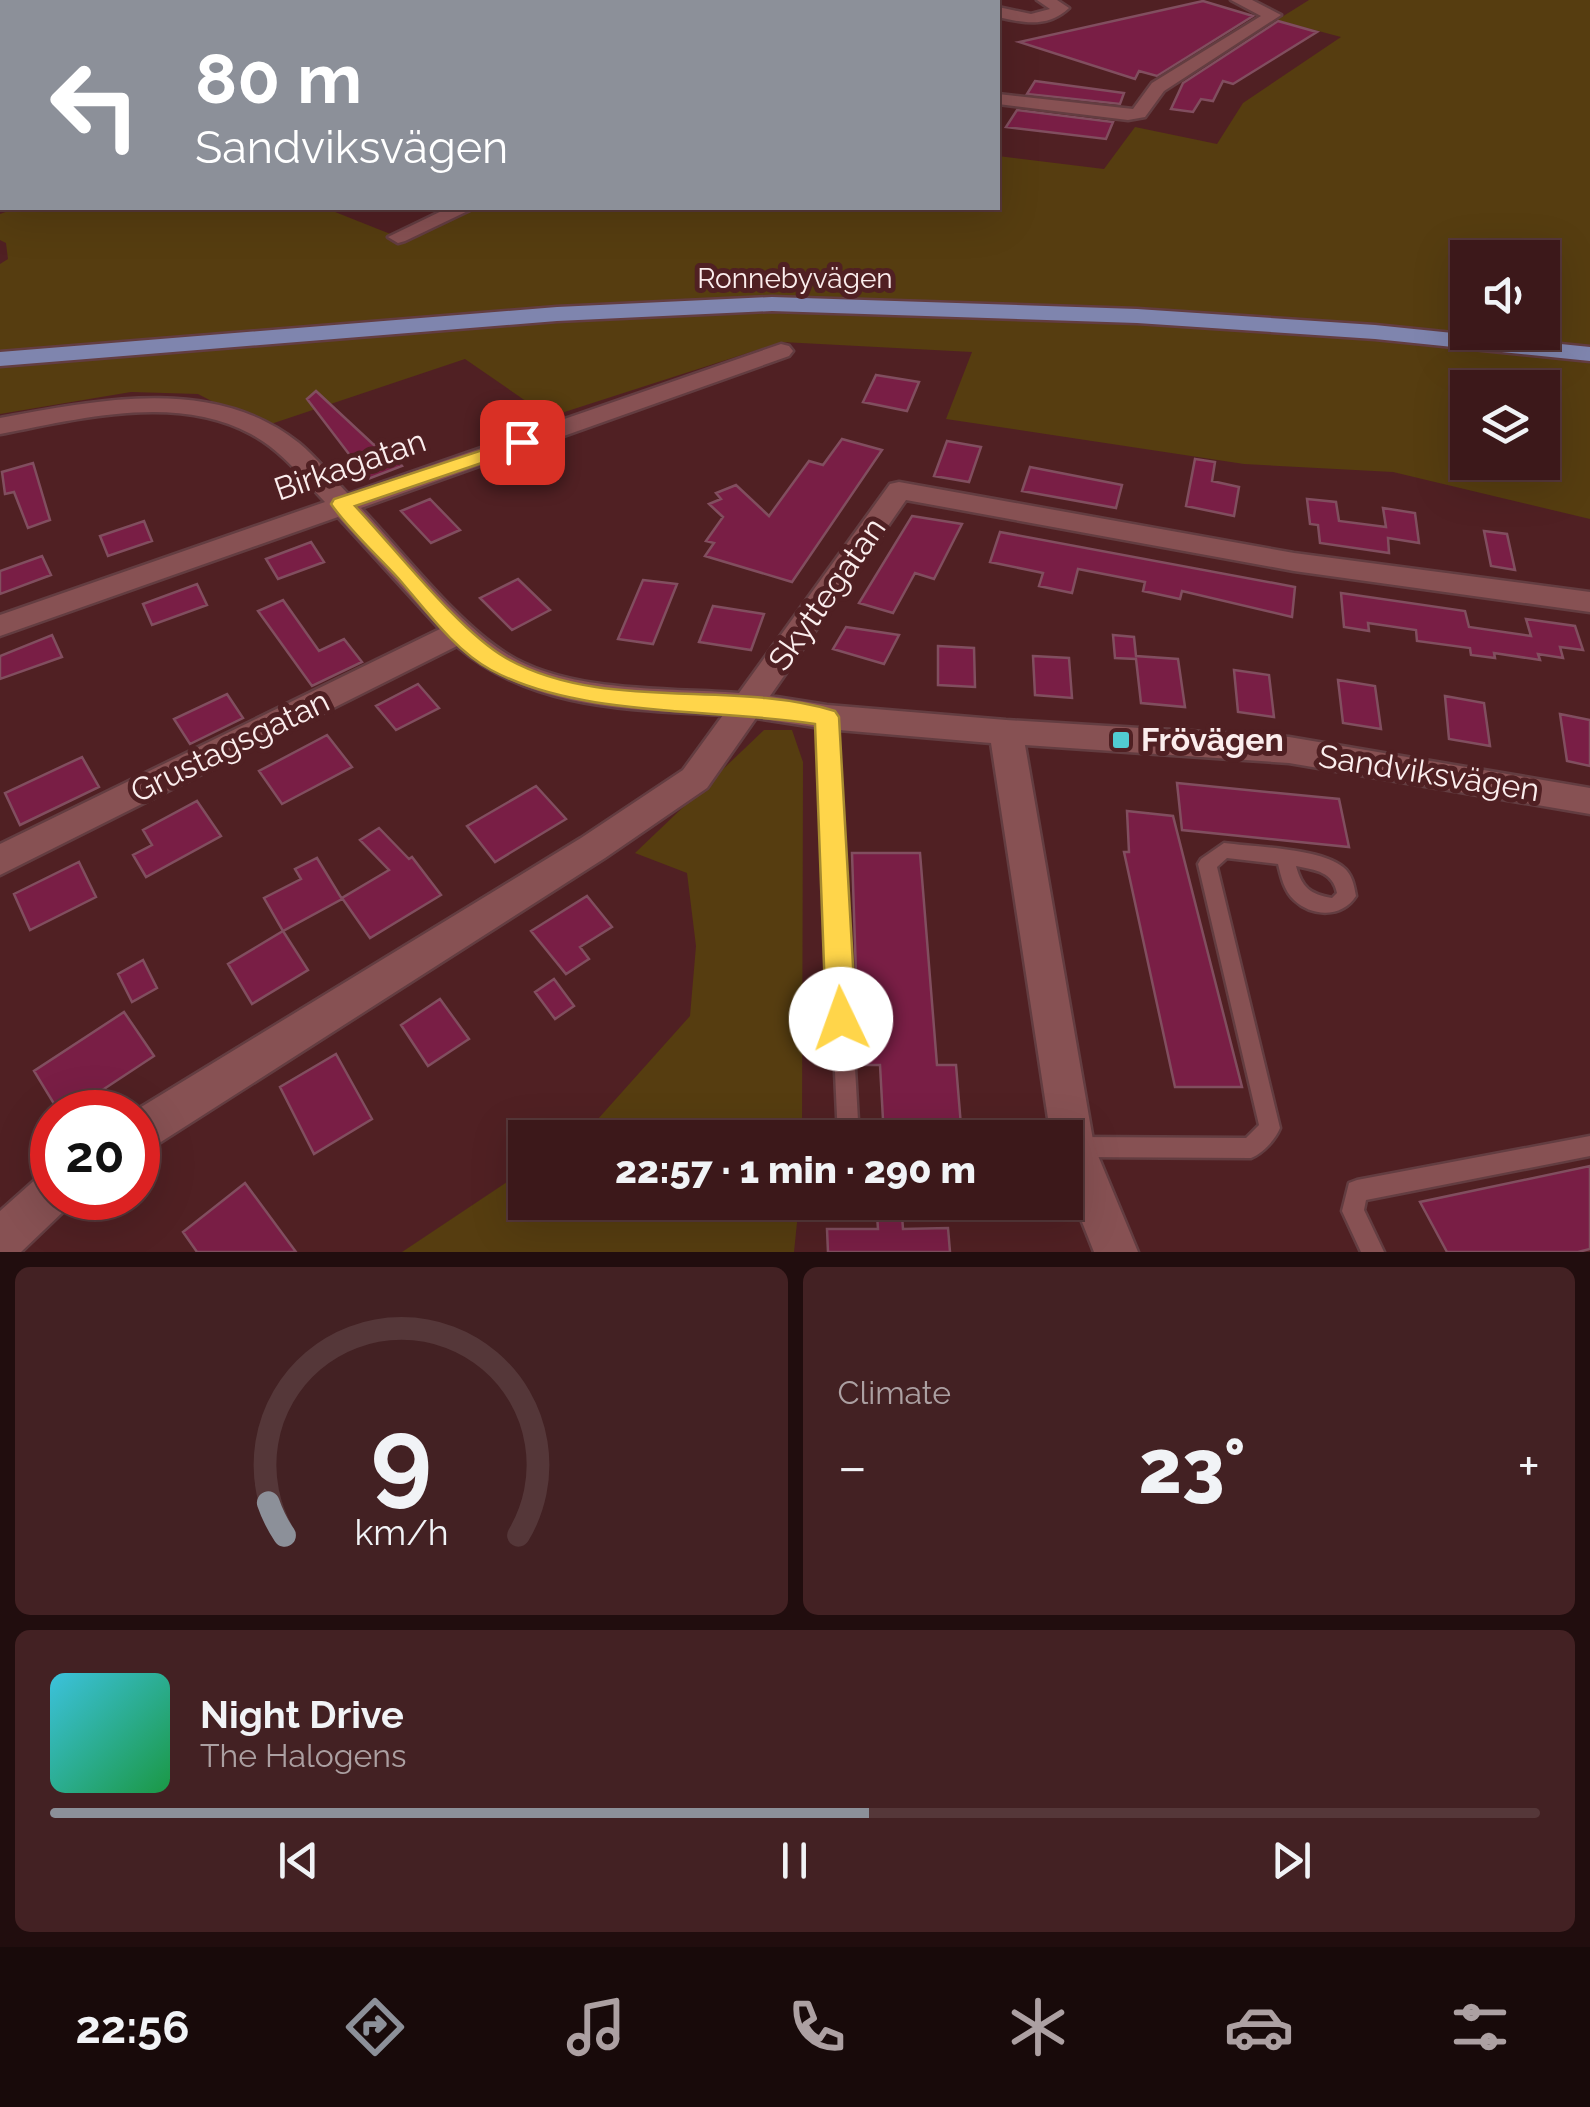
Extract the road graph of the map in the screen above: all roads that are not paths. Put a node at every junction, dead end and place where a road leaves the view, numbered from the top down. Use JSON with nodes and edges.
{"nodes":[{"id":1,"x":1045,"y":0,"type":"edge"},
{"id":2,"x":1239,"y":0,"type":"edge"},
{"id":3,"x":1000,"y":12,"type":"edge"},
{"id":4,"x":1000,"y":100,"type":"edge"},
{"id":5,"x":459,"y":210,"type":"edge"},
{"id":6,"x":398,"y":236,"type":"dead end"},
{"id":7,"x":780,"y":351,"type":"dead end"},
{"id":8,"x":1590,"y":354,"type":"edge"},
{"id":9,"x":0,"y":359,"type":"edge"},
{"id":10,"x":0,"y":426,"type":"edge"},
{"id":11,"x":342,"y":504,"type":"junction"},
{"id":12,"x":1590,"y":602,"type":"edge"},
{"id":13,"x":0,"y":626,"type":"edge"},
{"id":14,"x":460,"y":632,"type":"junction"},
{"id":15,"x":750,"y":705,"type":"junction"},
{"id":16,"x":826,"y":717,"type":"junction"},
{"id":17,"x":1006,"y":732,"type":"junction"},
{"id":18,"x":1590,"y":801,"type":"edge"},
{"id":19,"x":1286,"y":859,"type":"dead end"},
{"id":20,"x":0,"y":860,"type":"edge"},
{"id":21,"x":160,"y":1118,"type":"edge"},
{"id":22,"x":849,"y":1120,"type":"edge"},
{"id":23,"x":1067,"y":1120,"type":"edge"},
{"id":24,"x":1590,"y":1146,"type":"edge"},
{"id":25,"x":1083,"y":1163,"type":"edge"},
{"id":26,"x":1083,"y":1183,"type":"edge"},
{"id":27,"x":30,"y":1214,"type":"edge"},
{"id":28,"x":0,"y":1241,"type":"edge"},
{"id":29,"x":1116,"y":1252,"type":"edge"},
{"id":30,"x":1373,"y":1252,"type":"edge"}],
"edges":[{"from":1,"to":3,"type":"street"},
{"from":2,"to":4,"type":"street"},
{"from":5,"to":6,"type":"street"},
{"from":7,"to":11,"type":"street","name":"Birkagatan"},
{"from":8,"to":9,"type":"main road","name":"Ronnebyvägen"},
{"from":10,"to":11,"type":"street","name":"Sandviksvägen"},
{"from":11,"to":13,"type":"street","name":"Birkagatan"},
{"from":11,"to":14,"type":"street","name":"Sandviksvägen"},
{"from":12,"to":15,"type":"street","name":"Skyttegatan"},
{"from":14,"to":15,"type":"street","name":"Sandviksvägen"},
{"from":14,"to":20,"type":"street","name":"Grustagsgatan"},
{"from":15,"to":16,"type":"street","name":"Sandviksvägen"},
{"from":15,"to":21,"type":"street","name":"Skyttegatan"},
{"from":16,"to":17,"type":"street","name":"Sandviksvägen"},
{"from":16,"to":22,"type":"lane"},
{"from":17,"to":18,"type":"street","name":"Sandviksvägen"},
{"from":17,"to":23,"type":"street"},
{"from":19,"to":25,"type":"lane"},
{"from":24,"to":30,"type":"lane"},
{"from":26,"to":29,"type":"street"},
{"from":27,"to":28,"type":"street"}]}
